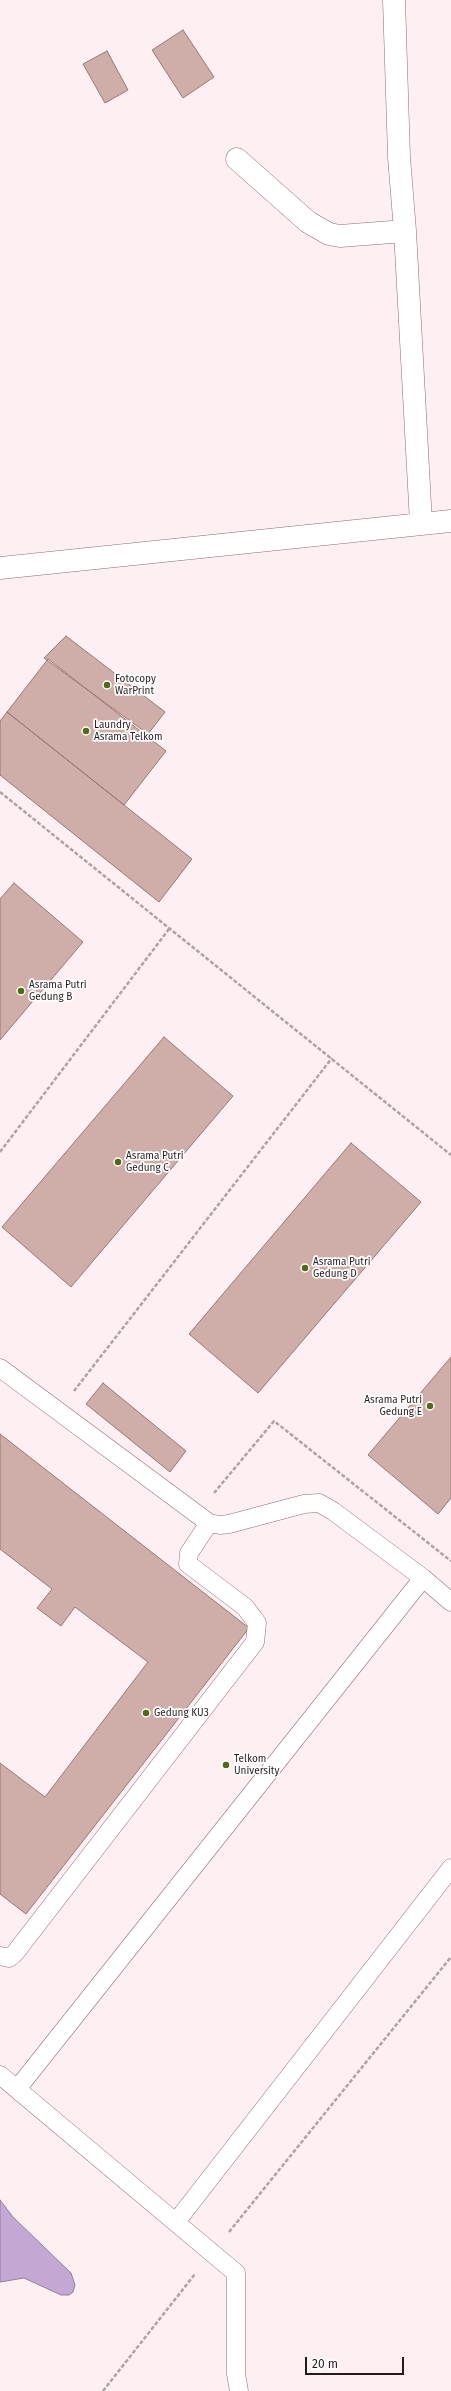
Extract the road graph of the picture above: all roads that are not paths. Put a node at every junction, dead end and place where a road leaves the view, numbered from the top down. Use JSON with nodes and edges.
{"nodes":[{"id":1,"x":394,"y":0,"type":"edge"},
{"id":2,"x":237,"y":159,"type":"dead end"},
{"id":3,"x":405,"y":231,"type":"junction"},
{"id":4,"x":451,"y":521,"type":"edge"},
{"id":5,"x":421,"y":523,"type":"junction"},
{"id":6,"x":0,"y":568,"type":"edge"},
{"id":7,"x":0,"y":1368,"type":"edge"},
{"id":8,"x":208,"y":1523,"type":"junction"},
{"id":9,"x":423,"y":1578,"type":"junction"},
{"id":10,"x":451,"y":1602,"type":"edge"},
{"id":11,"x":451,"y":1868,"type":"edge"},
{"id":12,"x":0,"y":1956,"type":"edge"},
{"id":13,"x":0,"y":2075,"type":"edge"},
{"id":14,"x":17,"y":2089,"type":"junction"},
{"id":15,"x":176,"y":2222,"type":"junction"},
{"id":16,"x":239,"y":2391,"type":"edge"}],
"edges":[{"from":1,"to":3,"type":"street"},
{"from":2,"to":3,"type":"street"},
{"from":3,"to":5,"type":"street"},
{"from":4,"to":5,"type":"street"},
{"from":5,"to":6,"type":"street"},
{"from":7,"to":8,"type":"lane"},
{"from":8,"to":9,"type":"lane"},
{"from":8,"to":12,"type":"lane"},
{"from":9,"to":10,"type":"lane"},
{"from":9,"to":14,"type":"lane"},
{"from":11,"to":15,"type":"lane"},
{"from":13,"to":14,"type":"lane"},
{"from":14,"to":15,"type":"lane"},
{"from":15,"to":16,"type":"lane"}]}
